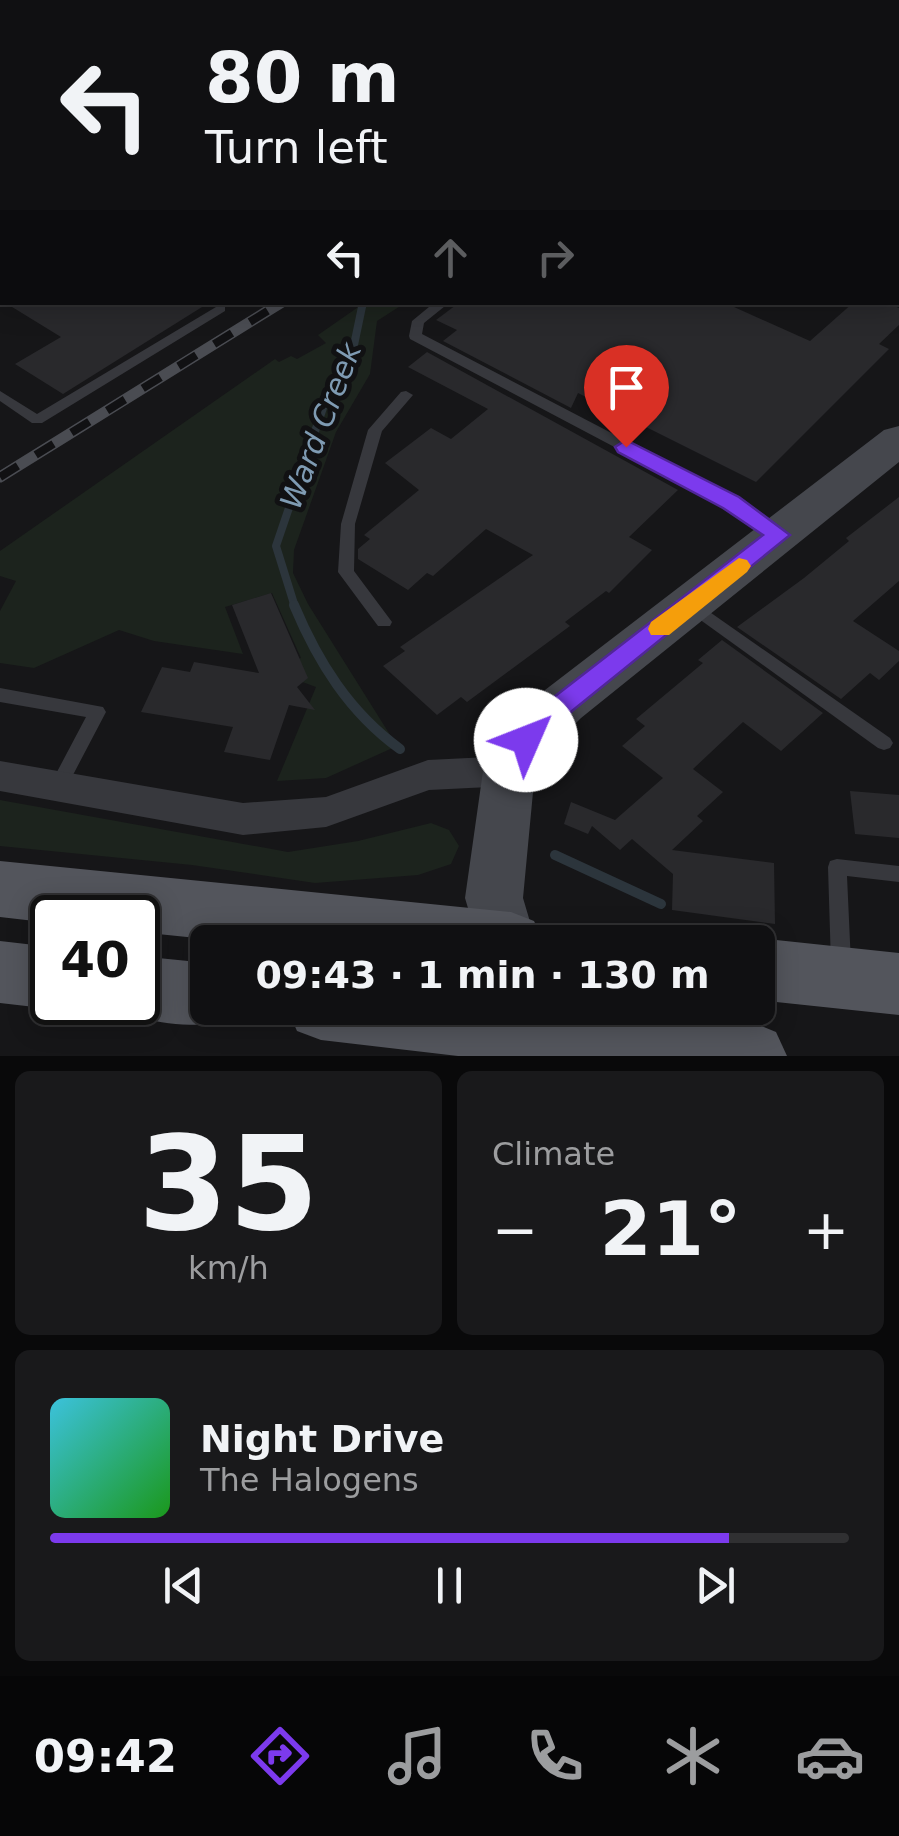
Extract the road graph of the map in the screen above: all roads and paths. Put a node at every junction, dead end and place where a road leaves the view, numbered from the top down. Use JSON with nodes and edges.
{"nodes":[{"id":1,"x":440,"y":305,"type":"edge"},
{"id":2,"x":220,"y":308,"type":"dead end"},
{"id":3,"x":0,"y":395,"type":"edge"},
{"id":4,"x":406,"y":395,"type":"dead end"},
{"id":5,"x":894,"y":450,"type":"edge"},
{"id":6,"x":779,"y":535,"type":"junction"},
{"id":7,"x":691,"y":604,"type":"junction"},
{"id":8,"x":384,"y":622,"type":"dead end"},
{"id":9,"x":0,"y":696,"type":"edge"},
{"id":10,"x":884,"y":743,"type":"dead end"},
{"id":11,"x":509,"y":772,"type":"junction"},
{"id":12,"x":0,"y":776,"type":"edge"},
{"id":13,"x":58,"y":787,"type":"junction"},
{"id":14,"x":899,"y":874,"type":"edge"},
{"id":15,"x":0,"y":889,"type":"edge"},
{"id":16,"x":345,"y":925,"type":"edge"},
{"id":17,"x":503,"y":925,"type":"edge"},
{"id":18,"x":775,"y":971,"type":"edge"},
{"id":19,"x":0,"y":972,"type":"edge"},
{"id":20,"x":30,"y":975,"type":"edge"},
{"id":21,"x":870,"y":981,"type":"edge"},
{"id":22,"x":160,"y":990,"type":"edge"},
{"id":23,"x":190,"y":993,"type":"edge"},
{"id":24,"x":473,"y":1025,"type":"edge"},
{"id":25,"x":535,"y":1032,"type":"edge"},
{"id":26,"x":752,"y":1056,"type":"edge"}],
"edges":[{"from":1,"to":6,"type":"lane"},
{"from":2,"to":3,"type":"lane"},
{"from":4,"to":8,"type":"lane"},
{"from":5,"to":6,"type":"street"},
{"from":6,"to":7,"type":"street"},
{"from":7,"to":10,"type":"lane"},
{"from":7,"to":11,"type":"street"},
{"from":9,"to":13,"type":"lane"},
{"from":11,"to":13,"type":"street"},
{"from":11,"to":17,"type":"street"},
{"from":12,"to":13,"type":"street"},
{"from":14,"to":21,"type":"lane"},
{"from":15,"to":16,"type":"main road"},
{"from":18,"to":21,"type":"main road"},
{"from":19,"to":20,"type":"main road"},
{"from":22,"to":23,"type":"main road"},
{"from":24,"to":25,"type":"main road"},
{"from":25,"to":26,"type":"main road"}]}
